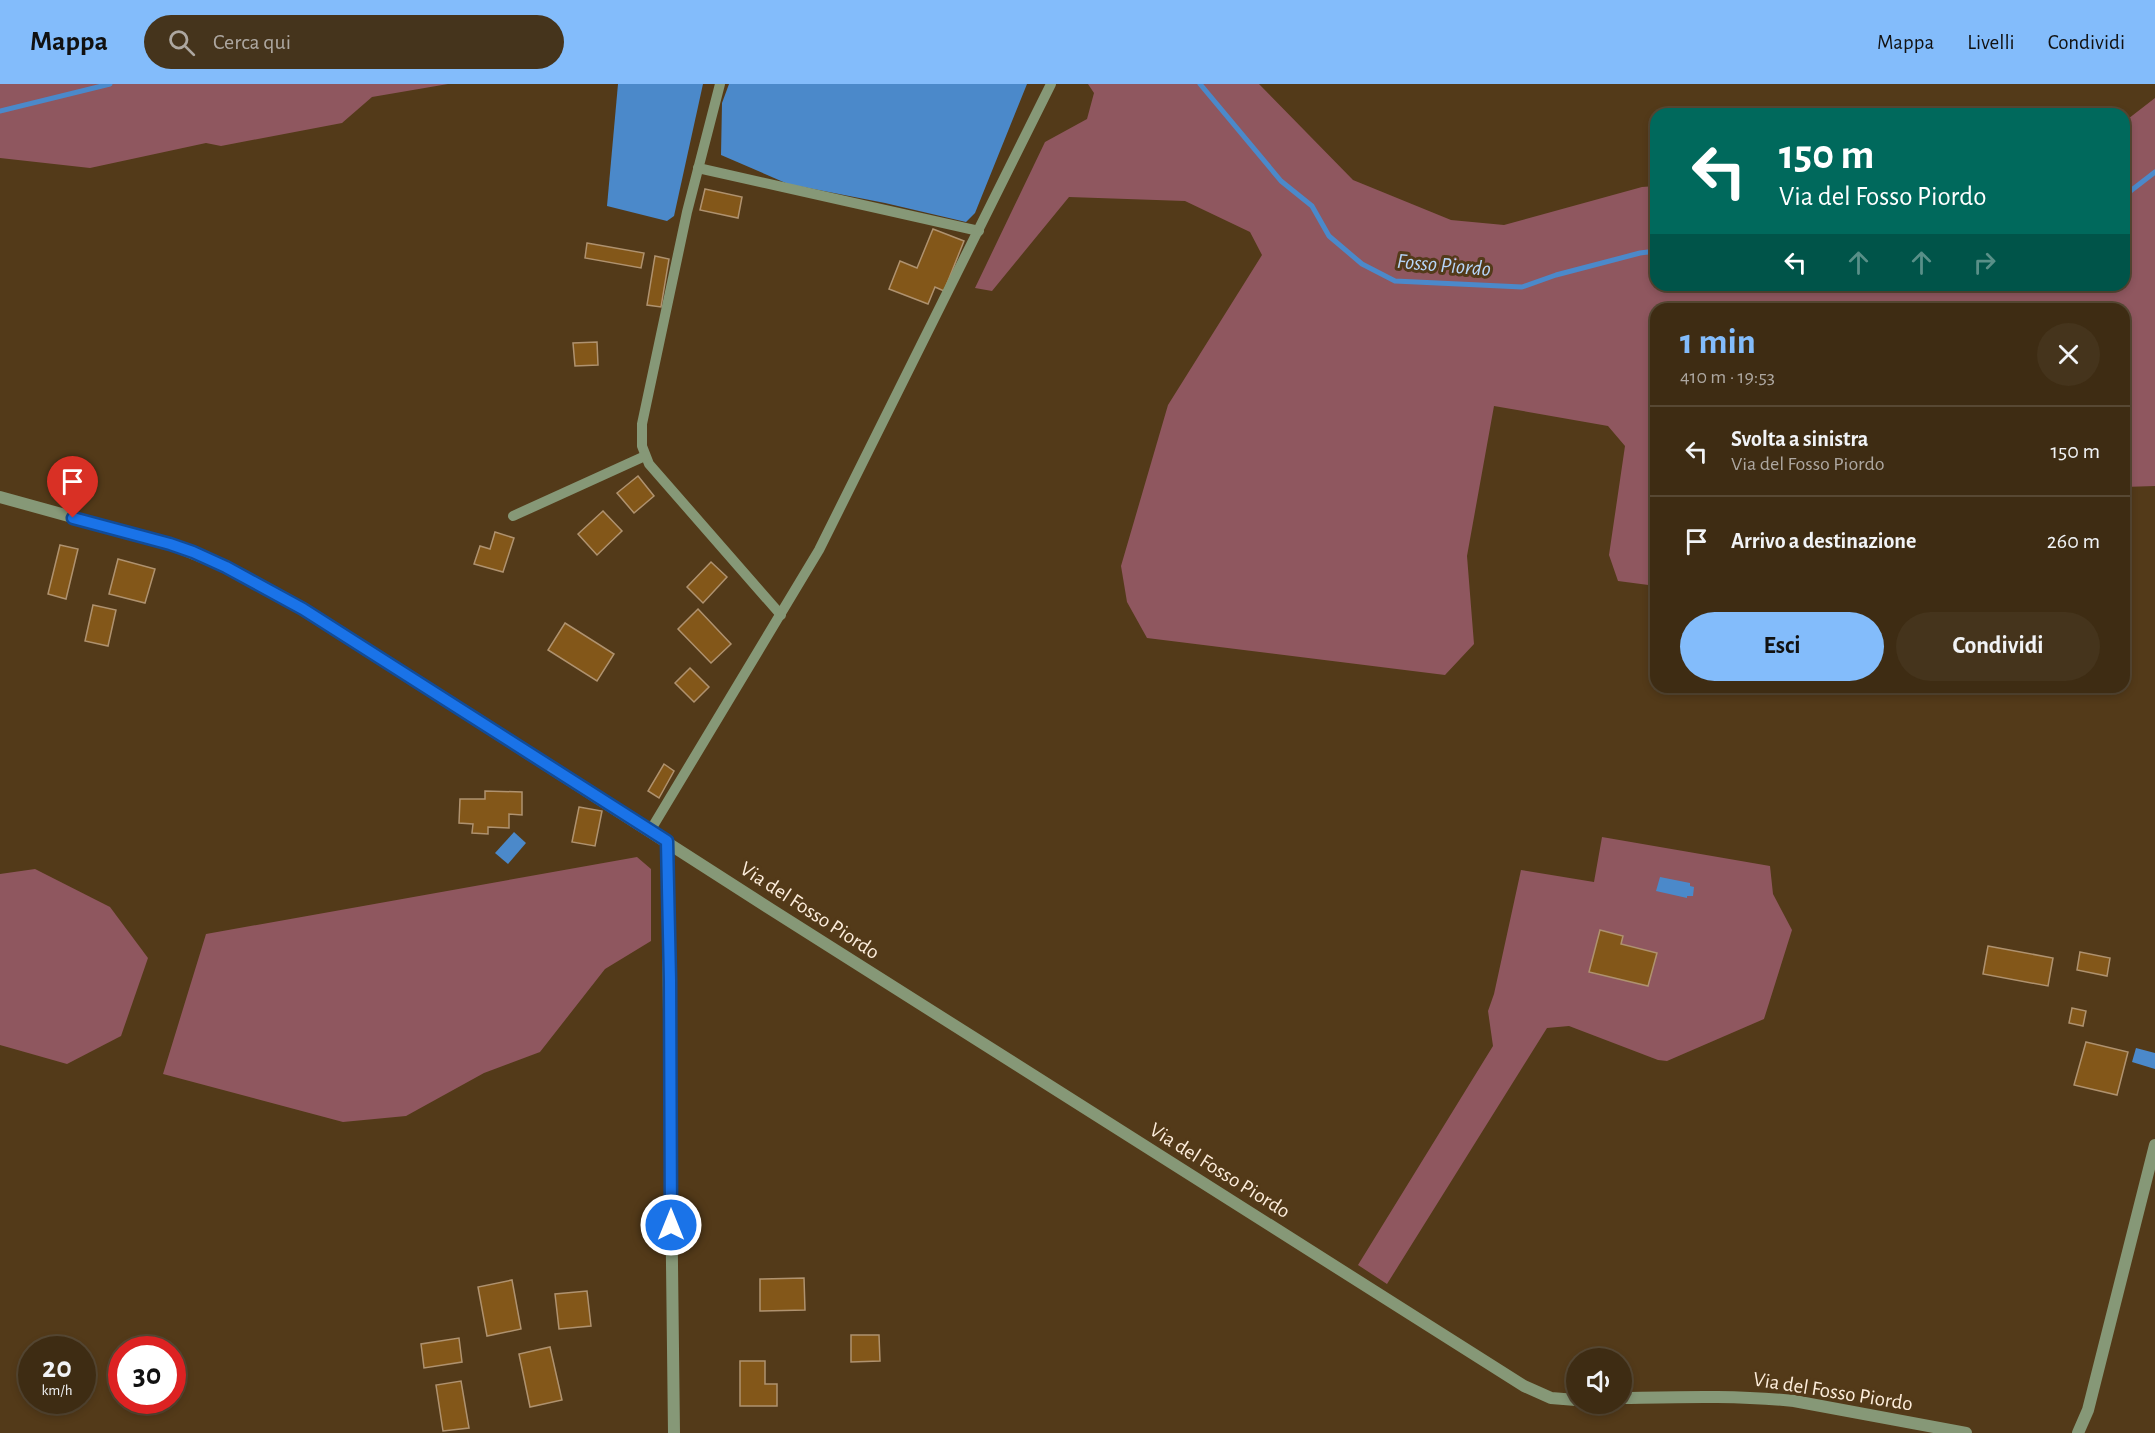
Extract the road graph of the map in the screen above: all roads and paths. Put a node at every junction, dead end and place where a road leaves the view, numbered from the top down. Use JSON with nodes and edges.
{"nodes":[{"id":1,"x":720,"y":84,"type":"edge"},
{"id":2,"x":1051,"y":84,"type":"edge"},
{"id":3,"x":698,"y":168,"type":"junction"},
{"id":4,"x":978,"y":231,"type":"junction"},
{"id":5,"x":645,"y":456,"type":"junction"},
{"id":6,"x":0,"y":497,"type":"edge"},
{"id":7,"x":513,"y":516,"type":"dead end"},
{"id":8,"x":781,"y":615,"type":"junction"},
{"id":9,"x":650,"y":831,"type":"junction"},
{"id":10,"x":667,"y":841,"type":"junction"},
{"id":11,"x":2155,"y":1145,"type":"edge"},
{"id":12,"x":1632,"y":1398,"type":"edge"},
{"id":13,"x":1566,"y":1399,"type":"edge"},
{"id":14,"x":674,"y":1433,"type":"edge"},
{"id":15,"x":1966,"y":1433,"type":"edge"},
{"id":16,"x":2078,"y":1433,"type":"edge"}],
"edges":[{"from":1,"to":3,"type":"lane"},
{"from":2,"to":4,"type":"lane"},
{"from":3,"to":4,"type":"lane"},
{"from":3,"to":5,"type":"lane"},
{"from":4,"to":8,"type":"lane"},
{"from":5,"to":7,"type":"lane"},
{"from":5,"to":8,"type":"lane"},
{"from":6,"to":9,"type":"street","name":"Via del Fosso Piordo"},
{"from":8,"to":9,"type":"lane"},
{"from":9,"to":10,"type":"street","name":"Via del Fosso Piordo"},
{"from":10,"to":13,"type":"street","name":"Via del Fosso Piordo"},
{"from":10,"to":14,"type":"street"},
{"from":11,"to":16,"type":"street"},
{"from":12,"to":15,"type":"street","name":"Via del Fosso Piordo"}]}
